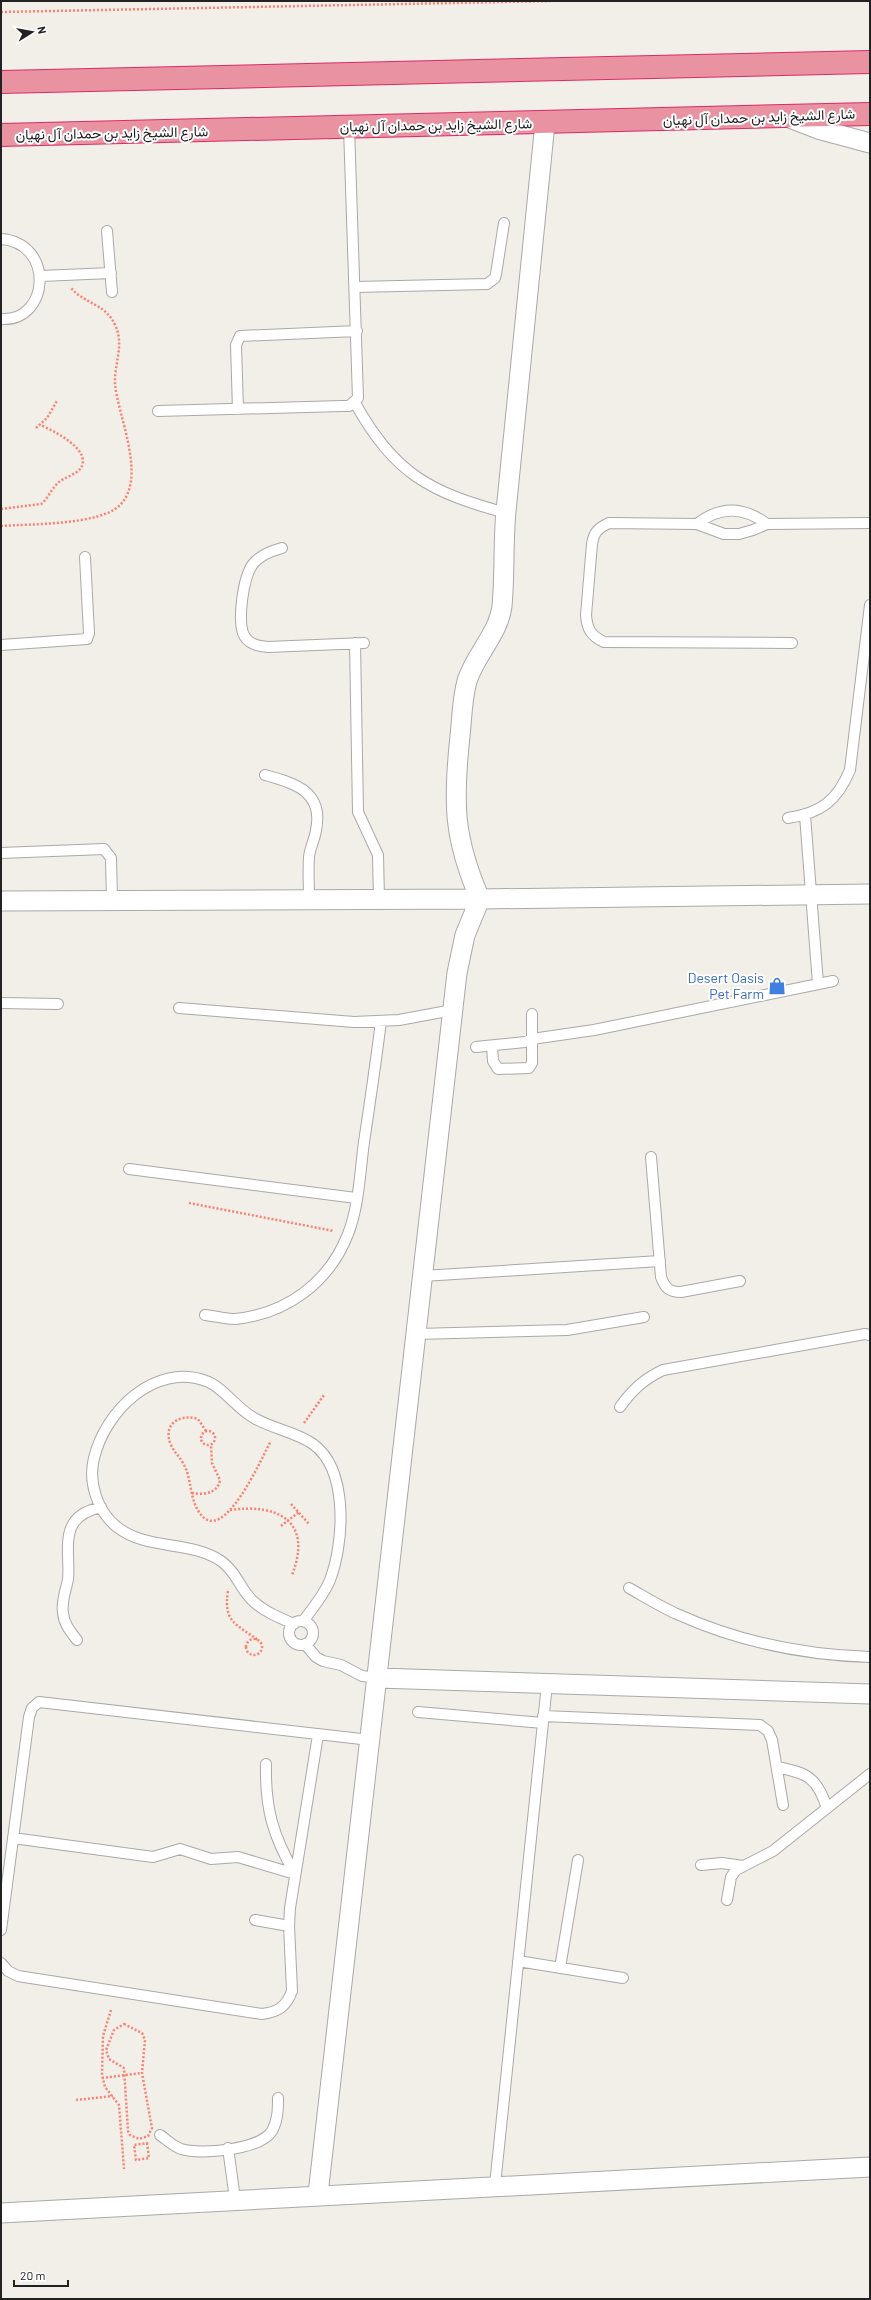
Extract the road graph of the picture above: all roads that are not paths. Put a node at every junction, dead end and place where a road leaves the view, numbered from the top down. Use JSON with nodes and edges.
{"nodes":[{"id":1,"x":870,"y":62,"type":"edge"},
{"id":2,"x":1,"y":82,"type":"edge"},
{"id":3,"x":870,"y":114,"type":"edge"},
{"id":4,"x":787,"y":117,"type":"junction"},
{"id":5,"x":546,"y":123,"type":"junction"},
{"id":6,"x":349,"y":127,"type":"junction"},
{"id":7,"x":1,"y":136,"type":"edge"},
{"id":8,"x":870,"y":143,"type":"edge"},
{"id":9,"x":504,"y":223,"type":"dead end"},
{"id":10,"x":107,"y":231,"type":"dead end"},
{"id":11,"x":1,"y":239,"type":"edge"},
{"id":12,"x":110,"y":273,"type":"junction"},
{"id":13,"x":41,"y":276,"type":"junction"},
{"id":14,"x":355,"y":287,"type":"junction"},
{"id":15,"x":112,"y":292,"type":"dead end"},
{"id":16,"x":1,"y":320,"type":"edge"},
{"id":17,"x":357,"y":331,"type":"junction"},
{"id":18,"x":355,"y":403,"type":"junction"},
{"id":19,"x":238,"y":409,"type":"junction"},
{"id":20,"x":158,"y":411,"type":"dead end"},
{"id":21,"x":506,"y":513,"type":"junction"},
{"id":22,"x":870,"y":523,"type":"edge"},
{"id":23,"x":697,"y":524,"type":"junction"},
{"id":24,"x":766,"y":524,"type":"junction"},
{"id":25,"x":282,"y":548,"type":"dead end"},
{"id":26,"x":86,"y":557,"type":"dead end"},
{"id":27,"x":870,"y":605,"type":"edge"},
{"id":28,"x":792,"y":643,"type":"dead end"},
{"id":29,"x":1,"y":645,"type":"edge"},
{"id":30,"x":265,"y":775,"type":"dead end"},
{"id":31,"x":806,"y":815,"type":"junction"},
{"id":32,"x":788,"y":818,"type":"dead end"},
{"id":33,"x":1,"y":853,"type":"edge"},
{"id":34,"x":811,"y":895,"type":"junction"},
{"id":35,"x":379,"y":899,"type":"junction"},
{"id":36,"x":480,"y":899,"type":"junction"},
{"id":37,"x":869,"y":899,"type":"edge"},
{"id":38,"x":112,"y":900,"type":"junction"},
{"id":39,"x":309,"y":900,"type":"junction"},
{"id":40,"x":1,"y":901,"type":"edge"},
{"id":41,"x":833,"y":980,"type":"dead end"},
{"id":42,"x":818,"y":984,"type":"junction"},
{"id":43,"x":1,"y":1003,"type":"edge"},
{"id":44,"x":58,"y":1004,"type":"dead end"},
{"id":45,"x":179,"y":1008,"type":"dead end"},
{"id":46,"x":453,"y":1010,"type":"junction"},
{"id":47,"x":532,"y":1014,"type":"dead end"},
{"id":48,"x":381,"y":1022,"type":"junction"},
{"id":49,"x":532,"y":1039,"type":"junction"},
{"id":50,"x":492,"y":1046,"type":"junction"},
{"id":51,"x":476,"y":1047,"type":"dead end"},
{"id":52,"x":651,"y":1157,"type":"dead end"},
{"id":53,"x":129,"y":1169,"type":"dead end"},
{"id":54,"x":356,"y":1198,"type":"junction"},
{"id":55,"x":660,"y":1261,"type":"junction"},
{"id":56,"x":424,"y":1276,"type":"junction"},
{"id":57,"x":740,"y":1281,"type":"dead end"},
{"id":58,"x":205,"y":1315,"type":"dead end"},
{"id":59,"x":644,"y":1317,"type":"dead end"},
{"id":60,"x":416,"y":1334,"type":"junction"},
{"id":61,"x":870,"y":1335,"type":"edge"},
{"id":62,"x":620,"y":1407,"type":"dead end"},
{"id":63,"x":101,"y":1507,"type":"junction"},
{"id":64,"x":629,"y":1588,"type":"dead end"},
{"id":65,"x":298,"y":1623,"type":"junction"},
{"id":66,"x":77,"y":1640,"type":"dead end"},
{"id":67,"x":305,"y":1644,"type":"junction"},
{"id":68,"x":870,"y":1657,"type":"edge"},
{"id":69,"x":378,"y":1678,"type":"junction"},
{"id":70,"x":547,"y":1684,"type":"junction"},
{"id":71,"x":870,"y":1694,"type":"edge"},
{"id":72,"x":418,"y":1712,"type":"dead end"},
{"id":73,"x":543,"y":1719,"type":"junction"},
{"id":74,"x":318,"y":1735,"type":"junction"},
{"id":75,"x":370,"y":1740,"type":"junction"},
{"id":76,"x":266,"y":1764,"type":"dead end"},
{"id":77,"x":777,"y":1767,"type":"junction"},
{"id":78,"x":870,"y":1774,"type":"edge"},
{"id":79,"x":783,"y":1805,"type":"dead end"},
{"id":80,"x":826,"y":1808,"type":"junction"},
{"id":81,"x":13,"y":1838,"type":"junction"},
{"id":82,"x":578,"y":1860,"type":"dead end"},
{"id":83,"x":701,"y":1865,"type":"dead end"},
{"id":84,"x":743,"y":1866,"type":"junction"},
{"id":85,"x":295,"y":1874,"type":"junction"},
{"id":86,"x":727,"y":1900,"type":"dead end"},
{"id":87,"x":255,"y":1920,"type":"dead end"},
{"id":88,"x":289,"y":1926,"type":"junction"},
{"id":89,"x":1,"y":1930,"type":"edge"},
{"id":90,"x":518,"y":1961,"type":"junction"},
{"id":91,"x":1,"y":1963,"type":"edge"},
{"id":92,"x":560,"y":1968,"type":"junction"},
{"id":93,"x":623,"y":1978,"type":"dead end"},
{"id":94,"x":278,"y":2098,"type":"dead end"},
{"id":95,"x":160,"y":2135,"type":"dead end"},
{"id":96,"x":228,"y":2148,"type":"junction"},
{"id":97,"x":870,"y":2166,"type":"edge"},
{"id":98,"x":495,"y":2185,"type":"junction"},
{"id":99,"x":318,"y":2194,"type":"junction"},
{"id":100,"x":235,"y":2199,"type":"junction"},
{"id":101,"x":1,"y":2212,"type":"edge"}],
"edges":[{"from":1,"to":2,"type":"highway"},
{"from":3,"to":4,"type":"highway","name":"شارع الشيخ زايد بن حمدان آل نهيان"},
{"from":4,"to":5,"type":"highway","name":"شارع الشيخ زايد بن حمدان آل نهيان"},
{"from":4,"to":8,"type":"street"},
{"from":5,"to":6,"type":"highway","name":"شارع الشيخ زايد بن حمدان آل نهيان"},
{"from":5,"to":21,"type":"street"},
{"from":6,"to":7,"type":"highway","name":"شارع الشيخ زايد بن حمدان آل نهيان"},
{"from":6,"to":14,"type":"lane"},
{"from":9,"to":14,"type":"lane"},
{"from":10,"to":12,"type":"lane"},
{"from":11,"to":13,"type":"lane"},
{"from":12,"to":13,"type":"lane"},
{"from":12,"to":15,"type":"lane"},
{"from":13,"to":16,"type":"lane"},
{"from":14,"to":17,"type":"lane"},
{"from":17,"to":18,"type":"lane"},
{"from":17,"to":19,"type":"lane"},
{"from":18,"to":19,"type":"lane"},
{"from":18,"to":21,"type":"lane"},
{"from":19,"to":20,"type":"lane"},
{"from":21,"to":36,"type":"street"},
{"from":22,"to":24,"type":"lane"},
{"from":23,"to":24,"type":"lane"},
{"from":23,"to":24,"type":"lane"},
{"from":23,"to":28,"type":"lane"},
{"from":25,"to":35,"type":"lane"},
{"from":26,"to":29,"type":"lane"},
{"from":27,"to":31,"type":"lane"},
{"from":30,"to":39,"type":"lane"},
{"from":31,"to":32,"type":"lane"},
{"from":31,"to":34,"type":"lane"},
{"from":33,"to":38,"type":"lane"},
{"from":34,"to":36,"type":"street"},
{"from":34,"to":37,"type":"street"},
{"from":34,"to":42,"type":"lane"},
{"from":35,"to":36,"type":"street"},
{"from":35,"to":39,"type":"street"},
{"from":36,"to":46,"type":"street"},
{"from":38,"to":39,"type":"street"},
{"from":38,"to":40,"type":"street"},
{"from":41,"to":42,"type":"lane"},
{"from":42,"to":49,"type":"lane"},
{"from":43,"to":44,"type":"lane"},
{"from":45,"to":48,"type":"lane"},
{"from":46,"to":48,"type":"lane"},
{"from":46,"to":56,"type":"street"},
{"from":47,"to":49,"type":"lane"},
{"from":48,"to":54,"type":"lane"},
{"from":49,"to":50,"type":"lane"},
{"from":49,"to":50,"type":"lane"},
{"from":50,"to":51,"type":"lane"},
{"from":52,"to":55,"type":"lane"},
{"from":53,"to":54,"type":"lane"},
{"from":54,"to":58,"type":"lane"},
{"from":55,"to":56,"type":"lane"},
{"from":55,"to":57,"type":"lane"},
{"from":56,"to":60,"type":"street"},
{"from":59,"to":60,"type":"lane"},
{"from":60,"to":69,"type":"street"},
{"from":61,"to":62,"type":"lane"},
{"from":63,"to":65,"type":"lane"},
{"from":63,"to":65,"type":"lane"},
{"from":63,"to":66,"type":"lane"},
{"from":64,"to":68,"type":"lane"},
{"from":65,"to":67,"type":"lane"},
{"from":65,"to":67,"type":"lane"},
{"from":67,"to":69,"type":"lane"},
{"from":69,"to":70,"type":"street"},
{"from":69,"to":75,"type":"street"},
{"from":70,"to":71,"type":"street"},
{"from":70,"to":73,"type":"lane"},
{"from":72,"to":73,"type":"lane"},
{"from":73,"to":77,"type":"lane"},
{"from":73,"to":90,"type":"lane"},
{"from":74,"to":75,"type":"lane"},
{"from":74,"to":81,"type":"lane"},
{"from":74,"to":85,"type":"lane"},
{"from":75,"to":99,"type":"street"},
{"from":76,"to":85,"type":"lane"},
{"from":77,"to":79,"type":"lane"},
{"from":77,"to":80,"type":"lane"},
{"from":78,"to":80,"type":"lane"},
{"from":80,"to":84,"type":"lane"},
{"from":81,"to":85,"type":"lane"},
{"from":81,"to":89,"type":"lane"},
{"from":82,"to":92,"type":"lane"},
{"from":83,"to":84,"type":"lane"},
{"from":84,"to":86,"type":"lane"},
{"from":85,"to":88,"type":"lane"},
{"from":87,"to":88,"type":"lane"},
{"from":88,"to":91,"type":"lane"},
{"from":90,"to":92,"type":"lane"},
{"from":90,"to":98,"type":"lane"},
{"from":92,"to":93,"type":"lane"},
{"from":94,"to":96,"type":"lane"},
{"from":95,"to":96,"type":"lane"},
{"from":96,"to":100,"type":"lane"},
{"from":97,"to":98,"type":"street"},
{"from":98,"to":99,"type":"street"},
{"from":99,"to":100,"type":"street"},
{"from":100,"to":101,"type":"street"}]}
